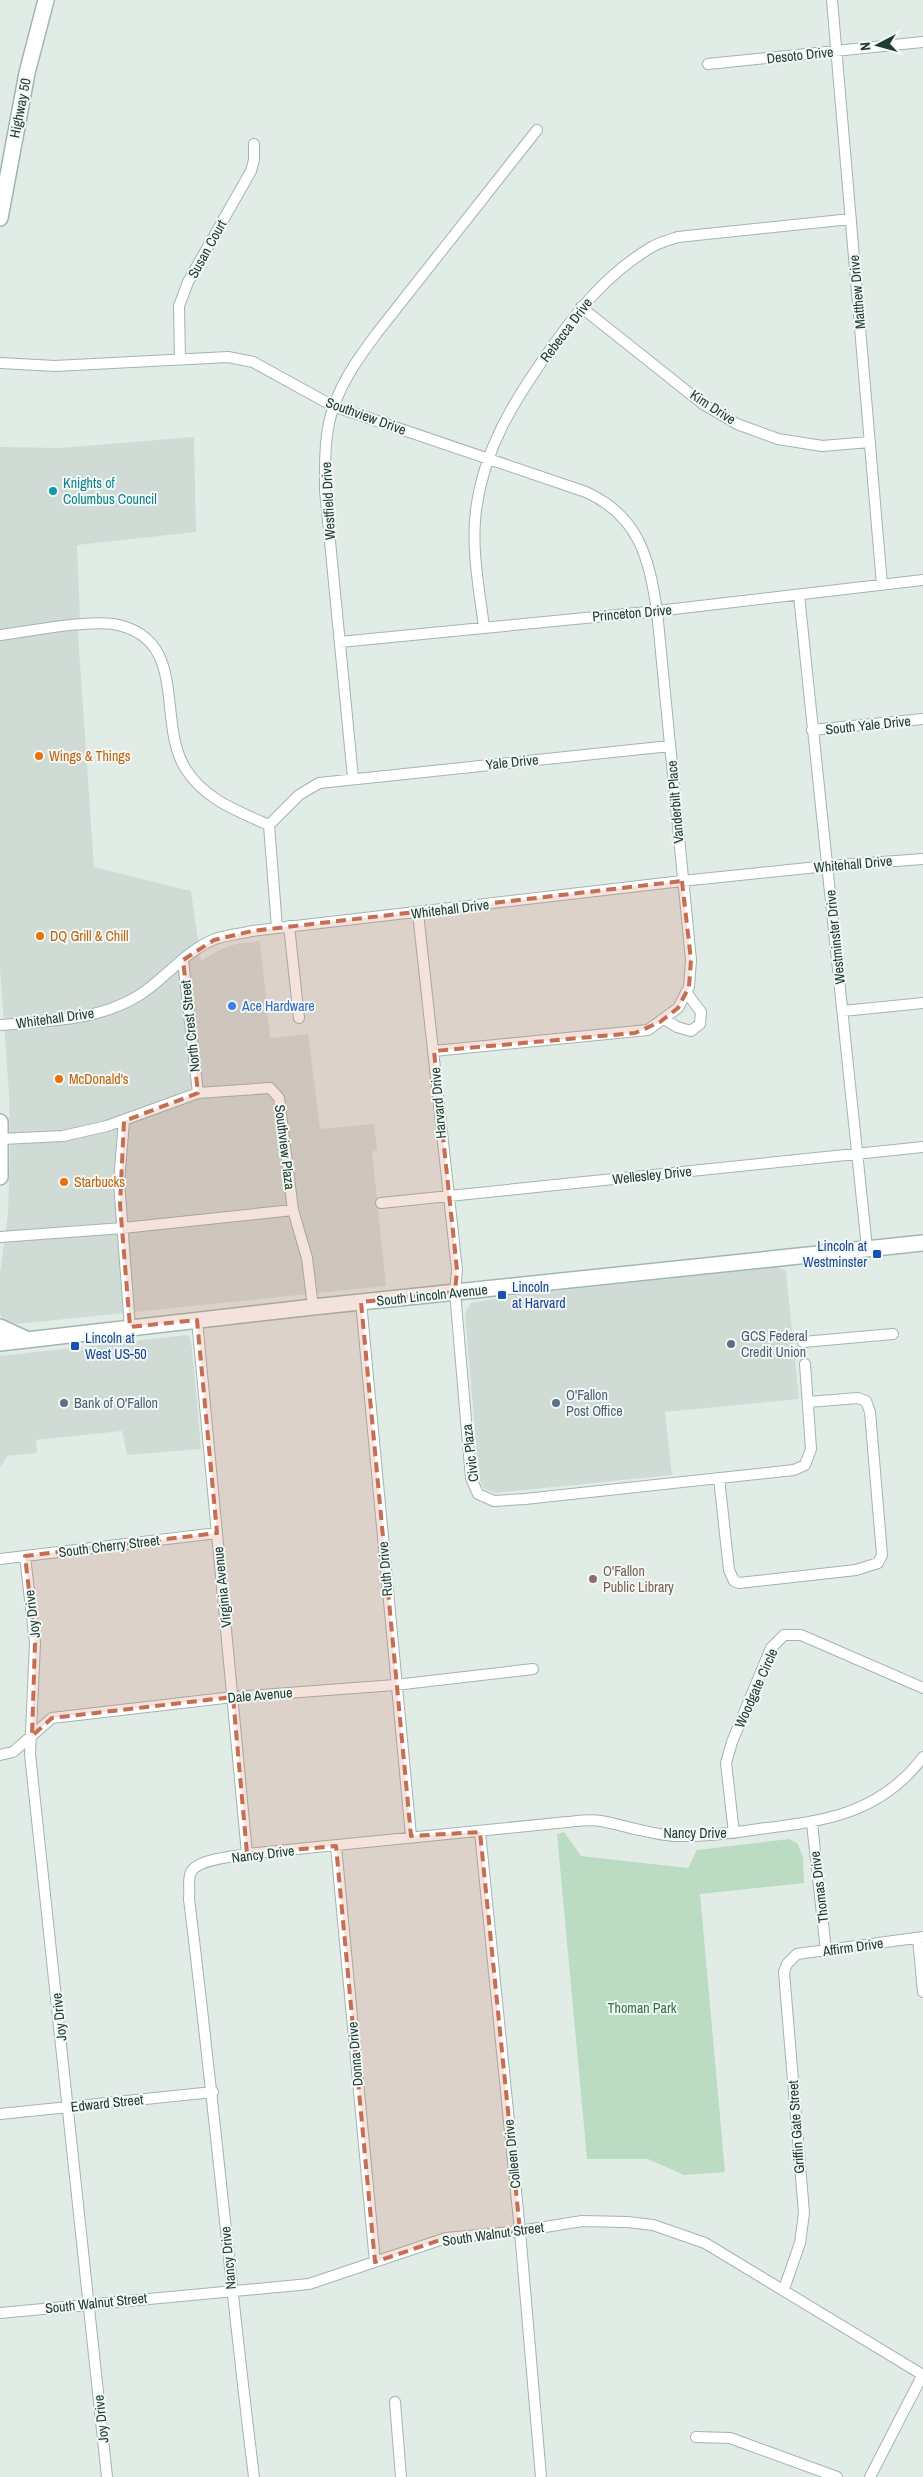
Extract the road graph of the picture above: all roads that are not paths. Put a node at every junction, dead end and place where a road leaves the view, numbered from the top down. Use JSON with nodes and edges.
{"nodes":[{"id":1,"x":46,"y":0,"type":"edge"},
{"id":2,"x":832,"y":0,"type":"edge"},
{"id":3,"x":923,"y":42,"type":"edge"},
{"id":4,"x":837,"y":51,"type":"junction"},
{"id":5,"x":708,"y":64,"type":"dead end"},
{"id":6,"x":537,"y":130,"type":"dead end"},
{"id":7,"x":254,"y":144,"type":"dead end"},
{"id":8,"x":0,"y":218,"type":"edge"},
{"id":9,"x":851,"y":219,"type":"junction"},
{"id":10,"x":581,"y":307,"type":"junction"},
{"id":11,"x":180,"y":360,"type":"junction"},
{"id":12,"x":0,"y":363,"type":"edge"},
{"id":13,"x":334,"y":406,"type":"junction"},
{"id":14,"x":870,"y":442,"type":"junction"},
{"id":15,"x":488,"y":457,"type":"junction"},
{"id":16,"x":923,"y":580,"type":"edge"},
{"id":17,"x":882,"y":585,"type":"junction"},
{"id":18,"x":799,"y":596,"type":"junction"},
{"id":19,"x":657,"y":611,"type":"junction"},
{"id":20,"x":484,"y":627,"type":"junction"},
{"id":21,"x":0,"y":635,"type":"edge"},
{"id":22,"x":340,"y":642,"type":"junction"},
{"id":23,"x":923,"y":719,"type":"edge"},
{"id":24,"x":812,"y":730,"type":"junction"},
{"id":25,"x":670,"y":746,"type":"junction"},
{"id":26,"x":353,"y":778,"type":"junction"},
{"id":27,"x":268,"y":825,"type":"junction"},
{"id":28,"x":923,"y":858,"type":"edge"},
{"id":29,"x":827,"y":866,"type":"junction"},
{"id":30,"x":682,"y":881,"type":"junction"},
{"id":31,"x":418,"y":913,"type":"junction"},
{"id":32,"x":289,"y":926,"type":"junction"},
{"id":33,"x":276,"y":928,"type":"junction"},
{"id":34,"x":183,"y":960,"type":"junction"},
{"id":35,"x":686,"y":992,"type":"junction"},
{"id":36,"x":923,"y":1003,"type":"edge"},
{"id":37,"x":843,"y":1011,"type":"junction"},
{"id":38,"x":299,"y":1018,"type":"dead end"},
{"id":39,"x":664,"y":1019,"type":"junction"},
{"id":40,"x":0,"y":1026,"type":"edge"},
{"id":41,"x":434,"y":1051,"type":"junction"},
{"id":42,"x":198,"y":1092,"type":"junction"},
{"id":43,"x":124,"y":1121,"type":"junction"},
{"id":44,"x":0,"y":1122,"type":"edge"},
{"id":45,"x":1,"y":1139,"type":"edge"},
{"id":46,"x":923,"y":1147,"type":"edge"},
{"id":47,"x":858,"y":1155,"type":"junction"},
{"id":48,"x":0,"y":1177,"type":"edge"},
{"id":49,"x":447,"y":1196,"type":"junction"},
{"id":50,"x":380,"y":1203,"type":"dead end"},
{"id":51,"x":293,"y":1210,"type":"junction"},
{"id":52,"x":123,"y":1228,"type":"junction"},
{"id":53,"x":0,"y":1237,"type":"edge"},
{"id":54,"x":923,"y":1243,"type":"edge"},
{"id":55,"x":867,"y":1248,"type":"junction"},
{"id":56,"x":455,"y":1292,"type":"junction"},
{"id":57,"x":361,"y":1302,"type":"junction"},
{"id":58,"x":313,"y":1307,"type":"junction"},
{"id":59,"x":197,"y":1320,"type":"junction"},
{"id":60,"x":0,"y":1327,"type":"edge"},
{"id":61,"x":130,"y":1327,"type":"junction"},
{"id":62,"x":893,"y":1334,"type":"dead end"},
{"id":63,"x":27,"y":1340,"type":"junction"},
{"id":64,"x":803,"y":1342,"type":"dead end"},
{"id":65,"x":0,"y":1343,"type":"edge"},
{"id":66,"x":805,"y":1364,"type":"dead end"},
{"id":67,"x":808,"y":1402,"type":"junction"},
{"id":68,"x":719,"y":1478,"type":"junction"},
{"id":69,"x":217,"y":1533,"type":"junction"},
{"id":70,"x":25,"y":1556,"type":"junction"},
{"id":71,"x":0,"y":1559,"type":"edge"},
{"id":72,"x":533,"y":1669,"type":"dead end"},
{"id":73,"x":395,"y":1685,"type":"junction"},
{"id":74,"x":923,"y":1688,"type":"edge"},
{"id":75,"x":233,"y":1697,"type":"junction"},
{"id":76,"x":32,"y":1736,"type":"junction"},
{"id":77,"x":0,"y":1755,"type":"edge"},
{"id":78,"x":923,"y":1757,"type":"edge"},
{"id":79,"x":812,"y":1823,"type":"junction"},
{"id":80,"x":480,"y":1832,"type":"junction"},
{"id":81,"x":734,"y":1833,"type":"junction"},
{"id":82,"x":411,"y":1836,"type":"junction"},
{"id":83,"x":336,"y":1846,"type":"junction"},
{"id":84,"x":247,"y":1854,"type":"junction"},
{"id":85,"x":921,"y":1938,"type":"edge"},
{"id":86,"x":826,"y":1951,"type":"junction"},
{"id":87,"x":787,"y":1964,"type":"joint"},
{"id":88,"x":923,"y":1992,"type":"edge"},
{"id":89,"x":213,"y":2092,"type":"junction"},
{"id":90,"x":69,"y":2108,"type":"junction"},
{"id":91,"x":0,"y":2114,"type":"edge"},
{"id":92,"x":520,"y":2231,"type":"junction"},
{"id":93,"x":375,"y":2262,"type":"junction"},
{"id":94,"x":784,"y":2288,"type":"junction"},
{"id":95,"x":231,"y":2290,"type":"junction"},
{"id":96,"x":89,"y":2304,"type":"junction"},
{"id":97,"x":0,"y":2313,"type":"edge"},
{"id":98,"x":923,"y":2374,"type":"edge"},
{"id":99,"x":395,"y":2402,"type":"dead end"},
{"id":100,"x":696,"y":2438,"type":"dead end"},
{"id":101,"x":542,"y":2476,"type":"edge"},
{"id":102,"x":108,"y":2477,"type":"edge"},
{"id":103,"x":254,"y":2477,"type":"edge"},
{"id":104,"x":401,"y":2477,"type":"edge"},
{"id":105,"x":837,"y":2477,"type":"edge"},
{"id":106,"x":870,"y":2477,"type":"edge"}],
"edges":[{"from":1,"to":8,"type":"main road","name":"Highway 50"},
{"from":2,"to":4,"type":"street","name":"Matthew Drive"},
{"from":3,"to":4,"type":"street","name":"Desoto Drive"},
{"from":4,"to":5,"type":"street","name":"Desoto Drive"},
{"from":4,"to":9,"type":"street","name":"Matthew Drive"},
{"from":6,"to":13,"type":"street","name":"Westfield Drive"},
{"from":7,"to":11,"type":"street","name":"Susan Court"},
{"from":9,"to":10,"type":"street","name":"Rebecca Drive"},
{"from":9,"to":14,"type":"street","name":"Matthew Drive"},
{"from":10,"to":14,"type":"street","name":"Kim Drive"},
{"from":10,"to":15,"type":"street","name":"Rebecca Drive"},
{"from":11,"to":12,"type":"street","name":"Southview Drive"},
{"from":11,"to":13,"type":"street","name":"Southview Drive"},
{"from":13,"to":15,"type":"street","name":"Southview Drive"},
{"from":13,"to":22,"type":"street","name":"Westfield Drive"},
{"from":14,"to":17,"type":"street","name":"Matthew Drive"},
{"from":15,"to":19,"type":"street","name":"Southview Drive"},
{"from":15,"to":20,"type":"street","name":"Rebecca Drive"},
{"from":16,"to":17,"type":"street","name":"Princeton Drive"},
{"from":17,"to":18,"type":"street","name":"Princeton Drive"},
{"from":18,"to":19,"type":"street","name":"Princeton Drive"},
{"from":18,"to":24,"type":"street","name":"Westminster Drive"},
{"from":19,"to":20,"type":"street","name":"Princeton Drive"},
{"from":19,"to":25,"type":"street","name":"Vanderbilt Place"},
{"from":20,"to":22,"type":"street","name":"Princeton Drive"},
{"from":21,"to":27,"type":"street"},
{"from":22,"to":26,"type":"street","name":"Westfield Drive"},
{"from":23,"to":24,"type":"street","name":"South Yale Drive"},
{"from":24,"to":29,"type":"street","name":"Westminster Drive"},
{"from":25,"to":26,"type":"street","name":"Yale Drive"},
{"from":25,"to":30,"type":"street","name":"Vanderbilt Place"},
{"from":26,"to":27,"type":"street"},
{"from":27,"to":33,"type":"street"},
{"from":28,"to":29,"type":"street","name":"Whitehall Drive"},
{"from":29,"to":30,"type":"street","name":"Whitehall Drive"},
{"from":29,"to":37,"type":"street","name":"Westminster Drive"},
{"from":30,"to":31,"type":"street","name":"Whitehall Drive"},
{"from":30,"to":35,"type":"street","name":"Vanderbilt Place"},
{"from":31,"to":32,"type":"street","name":"Whitehall Drive"},
{"from":31,"to":41,"type":"street","name":"Harvard Drive"},
{"from":32,"to":33,"type":"street","name":"Whitehall Drive"},
{"from":32,"to":38,"type":"street"},
{"from":33,"to":34,"type":"street","name":"Whitehall Drive"},
{"from":34,"to":40,"type":"street","name":"Whitehall Drive"},
{"from":34,"to":42,"type":"street","name":"North Crest Street"},
{"from":35,"to":39,"type":"street","name":"Vanderbilt Place"},
{"from":35,"to":39,"type":"street"},
{"from":36,"to":37,"type":"street"},
{"from":37,"to":47,"type":"street","name":"Westminster Drive"},
{"from":39,"to":41,"type":"street","name":"Vanderbilt Place"},
{"from":41,"to":49,"type":"street","name":"Harvard Drive"},
{"from":42,"to":43,"type":"street","name":"Southview Plaza"},
{"from":42,"to":51,"type":"street","name":"Southview Plaza"},
{"from":43,"to":45,"type":"street","name":"Southview Plaza"},
{"from":43,"to":52,"type":"street"},
{"from":44,"to":45,"type":"main road"},
{"from":45,"to":48,"type":"main road"},
{"from":46,"to":47,"type":"street","name":"Wellesley Drive"},
{"from":47,"to":49,"type":"street","name":"Wellesley Drive"},
{"from":47,"to":55,"type":"street","name":"Westminster Drive"},
{"from":49,"to":50,"type":"street","name":"Wellesley Drive"},
{"from":49,"to":56,"type":"street","name":"Harvard Drive"},
{"from":51,"to":52,"type":"street","name":"Southview Plaza"},
{"from":51,"to":58,"type":"street","name":"Southview Plaza"},
{"from":52,"to":53,"type":"street","name":"Southview Plaza"},
{"from":52,"to":61,"type":"street"},
{"from":54,"to":55,"type":"main road","name":"South Lincoln Avenue"},
{"from":55,"to":56,"type":"main road","name":"South Lincoln Avenue"},
{"from":56,"to":57,"type":"main road","name":"South Lincoln Avenue"},
{"from":56,"to":68,"type":"street","name":"Civic Plaza"},
{"from":57,"to":58,"type":"main road","name":"South Lincoln Avenue"},
{"from":57,"to":73,"type":"street","name":"Ruth Drive"},
{"from":58,"to":59,"type":"main road","name":"South Lincoln Avenue"},
{"from":59,"to":61,"type":"main road","name":"South Lincoln Avenue"},
{"from":59,"to":69,"type":"street","name":"Virginia Avenue"},
{"from":60,"to":63,"type":"main road"},
{"from":61,"to":63,"type":"main road","name":"South Lincoln Avenue"},
{"from":62,"to":64,"type":"street"},
{"from":63,"to":65,"type":"main road","name":"South Lincoln Avenue"},
{"from":66,"to":67,"type":"street"},
{"from":67,"to":68,"type":"street"},
{"from":67,"to":68,"type":"street"},
{"from":69,"to":70,"type":"street","name":"South Cherry Street"},
{"from":69,"to":75,"type":"street","name":"Virginia Avenue"},
{"from":70,"to":71,"type":"street","name":"South Cherry Street"},
{"from":70,"to":76,"type":"street","name":"Joy Drive"},
{"from":72,"to":73,"type":"street","name":"Dale Avenue"},
{"from":73,"to":75,"type":"street","name":"Dale Avenue"},
{"from":73,"to":82,"type":"street","name":"Ruth Drive"},
{"from":74,"to":81,"type":"street","name":"Woodgate Circle"},
{"from":75,"to":76,"type":"street","name":"Dale Avenue"},
{"from":75,"to":84,"type":"street","name":"Virginia Avenue"},
{"from":76,"to":77,"type":"street","name":"Dale Avenue"},
{"from":76,"to":90,"type":"street","name":"Joy Drive"},
{"from":78,"to":79,"type":"street","name":"Nancy Drive"},
{"from":79,"to":81,"type":"street","name":"Nancy Drive"},
{"from":79,"to":86,"type":"street","name":"Thomas Drive"},
{"from":80,"to":81,"type":"street","name":"Nancy Drive"},
{"from":80,"to":82,"type":"street","name":"Nancy Drive"},
{"from":80,"to":92,"type":"street","name":"Colleen Drive"},
{"from":82,"to":83,"type":"street","name":"Nancy Drive"},
{"from":83,"to":84,"type":"street","name":"Nancy Drive"},
{"from":83,"to":93,"type":"street","name":"Donna Drive"},
{"from":84,"to":89,"type":"street","name":"Nancy Drive"},
{"from":85,"to":86,"type":"street","name":"Affirm Drive"},
{"from":85,"to":88,"type":"street"},
{"from":86,"to":87,"type":"street","name":"Affirm Drive"},
{"from":87,"to":94,"type":"street","name":"Griffin Gate Street"},
{"from":89,"to":90,"type":"street","name":"Edward Street"},
{"from":89,"to":95,"type":"street","name":"Nancy Drive"},
{"from":90,"to":91,"type":"street","name":"Edward Street"},
{"from":90,"to":96,"type":"street","name":"Joy Drive"},
{"from":92,"to":93,"type":"street","name":"South Walnut Street"},
{"from":92,"to":94,"type":"street","name":"South Walnut Street"},
{"from":92,"to":101,"type":"street","name":"Colleen Drive"},
{"from":93,"to":95,"type":"street","name":"South Walnut Street"},
{"from":94,"to":98,"type":"street","name":"South Walnut Street"},
{"from":95,"to":96,"type":"street","name":"South Walnut Street"},
{"from":95,"to":103,"type":"street","name":"Nancy Drive"},
{"from":96,"to":97,"type":"street","name":"South Walnut Street"},
{"from":96,"to":102,"type":"street","name":"Joy Drive"},
{"from":98,"to":106,"type":"street"},
{"from":99,"to":104,"type":"street"},
{"from":100,"to":105,"type":"street"}]}
